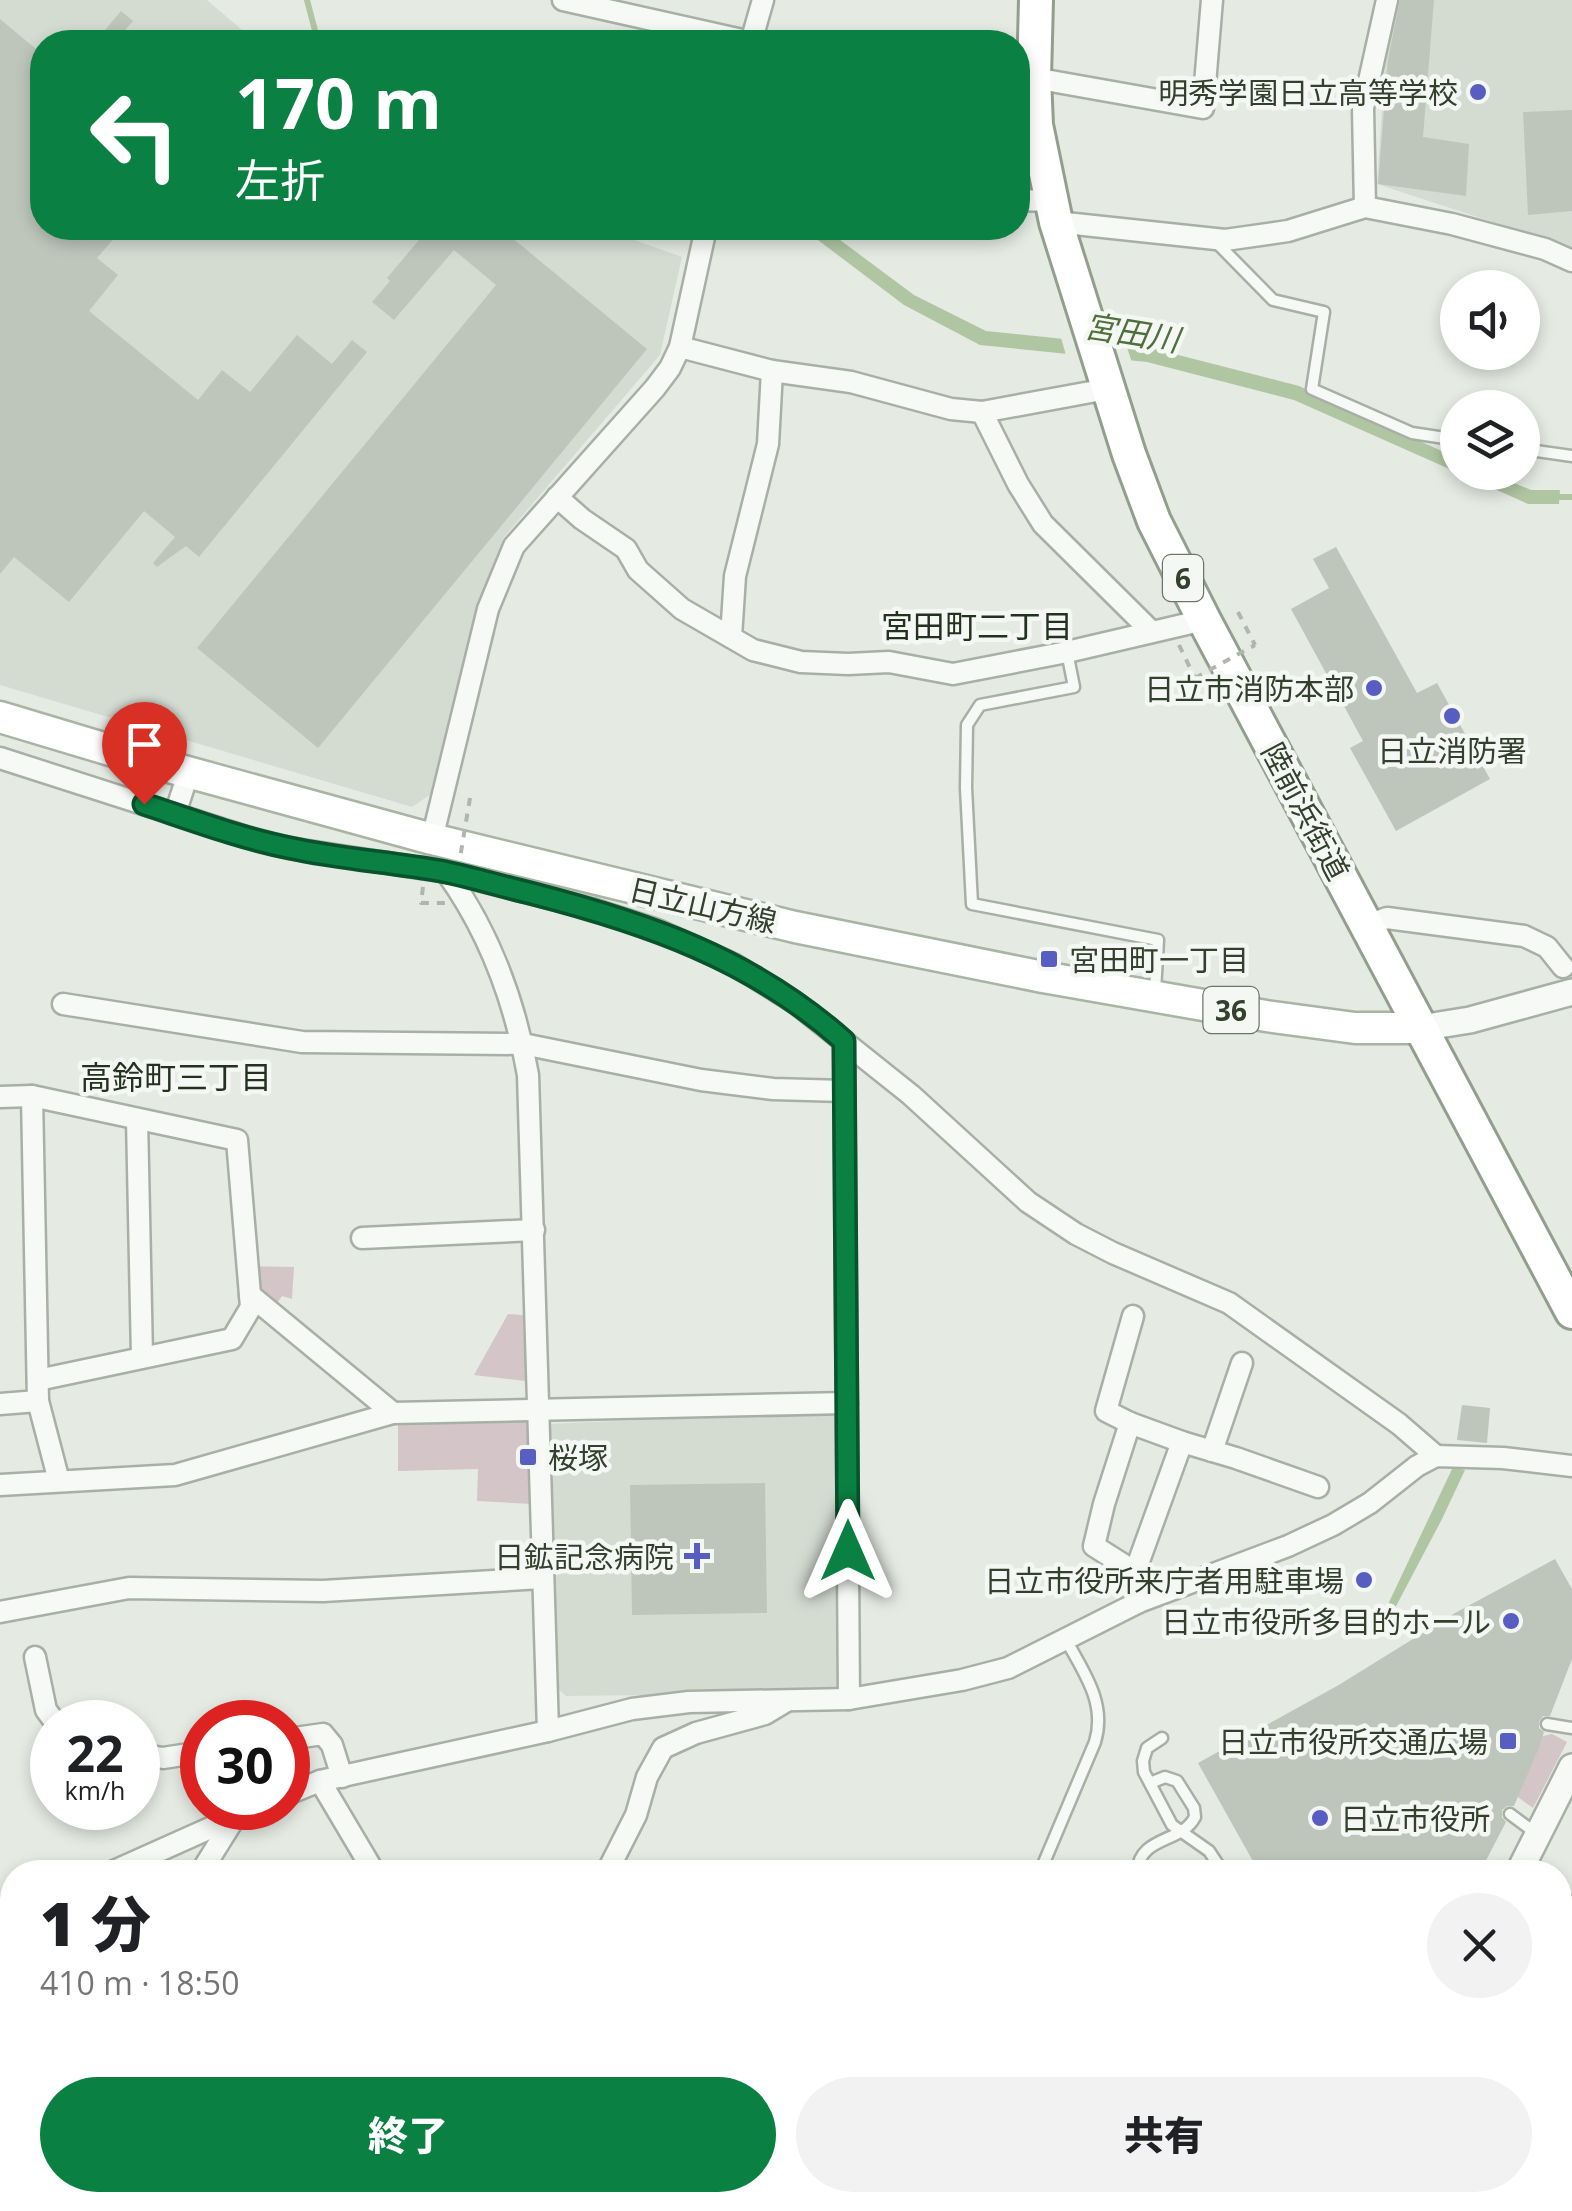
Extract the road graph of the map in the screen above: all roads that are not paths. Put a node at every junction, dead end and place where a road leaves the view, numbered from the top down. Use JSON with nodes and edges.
{"nodes":[{"id":1,"x":563,"y":0,"type":"edge"},
{"id":2,"x":763,"y":0,"type":"edge"},
{"id":3,"x":1036,"y":0,"type":"edge"},
{"id":4,"x":1212,"y":0,"type":"edge"},
{"id":5,"x":1387,"y":0,"type":"edge"},
{"id":6,"x":697,"y":30,"type":"edge"},
{"id":7,"x":754,"y":30,"type":"edge"},
{"id":8,"x":1034,"y":78,"type":"junction"},
{"id":9,"x":1030,"y":204,"type":"edge"},
{"id":10,"x":1366,"y":207,"type":"junction"},
{"id":11,"x":1054,"y":211,"type":"junction"},
{"id":12,"x":1212,"y":239,"type":"junction"},
{"id":13,"x":703,"y":240,"type":"edge"},
{"id":14,"x":1572,"y":261,"type":"edge"},
{"id":15,"x":680,"y":347,"type":"junction"},
{"id":16,"x":772,"y":371,"type":"junction"},
{"id":17,"x":1105,"y":383,"type":"junction"},
{"id":18,"x":982,"y":412,"type":"junction"},
{"id":19,"x":1440,"y":437,"type":"edge"},
{"id":20,"x":1540,"y":452,"type":"edge"},
{"id":21,"x":1572,"y":456,"type":"edge"},
{"id":22,"x":557,"y":498,"type":"junction"},
{"id":23,"x":1204,"y":620,"type":"junction"},
{"id":24,"x":1152,"y":632,"type":"junction"},
{"id":25,"x":731,"y":638,"type":"junction"},
{"id":26,"x":1066,"y":652,"type":"junction"},
{"id":27,"x":0,"y":718,"type":"edge"},
{"id":28,"x":0,"y":758,"type":"edge"},
{"id":29,"x":189,"y":772,"type":"junction"},
{"id":30,"x":175,"y":814,"type":"junction"},
{"id":31,"x":432,"y":839,"type":"junction"},
{"id":32,"x":443,"y":871,"type":"junction"},
{"id":33,"x":1367,"y":925,"type":"junction"},
{"id":34,"x":1568,"y":979,"type":"edge"},
{"id":35,"x":1154,"y":996,"type":"junction"},
{"id":36,"x":63,"y":1004,"type":"dead end"},
{"id":37,"x":1420,"y":1028,"type":"junction"},
{"id":38,"x":844,"y":1041,"type":"junction"},
{"id":39,"x":522,"y":1044,"type":"junction"},
{"id":40,"x":844,"y":1091,"type":"junction"},
{"id":41,"x":32,"y":1096,"type":"junction"},
{"id":42,"x":0,"y":1097,"type":"edge"},
{"id":43,"x":137,"y":1118,"type":"junction"},
{"id":44,"x":534,"y":1230,"type":"junction"},
{"id":45,"x":362,"y":1238,"type":"dead end"},
{"id":46,"x":250,"y":1295,"type":"junction"},
{"id":47,"x":1572,"y":1312,"type":"edge"},
{"id":48,"x":1133,"y":1316,"type":"dead end"},
{"id":49,"x":142,"y":1357,"type":"junction"},
{"id":50,"x":1242,"y":1362,"type":"dead end"},
{"id":51,"x":38,"y":1390,"type":"junction"},
{"id":52,"x":847,"y":1403,"type":"junction"},
{"id":53,"x":0,"y":1404,"type":"edge"},
{"id":54,"x":537,"y":1412,"type":"junction"},
{"id":55,"x":392,"y":1413,"type":"junction"},
{"id":56,"x":1130,"y":1423,"type":"junction"},
{"id":57,"x":1182,"y":1442,"type":"junction"},
{"id":58,"x":1212,"y":1451,"type":"junction"},
{"id":59,"x":1436,"y":1456,"type":"junction"},
{"id":60,"x":1572,"y":1466,"type":"edge"},
{"id":61,"x":59,"y":1481,"type":"junction"},
{"id":62,"x":0,"y":1485,"type":"edge"},
{"id":63,"x":1318,"y":1487,"type":"dead end"},
{"id":64,"x":1135,"y":1572,"type":"junction"},
{"id":65,"x":542,"y":1578,"type":"junction"},
{"id":66,"x":1140,"y":1602,"type":"junction"},
{"id":67,"x":0,"y":1612,"type":"edge"},
{"id":68,"x":1065,"y":1638,"type":"junction"},
{"id":69,"x":36,"y":1657,"type":"dead end"},
{"id":70,"x":849,"y":1699,"type":"junction"},
{"id":71,"x":44,"y":1700,"type":"edge"},
{"id":72,"x":787,"y":1700,"type":"junction"},
{"id":73,"x":1547,"y":1724,"type":"dead end"},
{"id":74,"x":1572,"y":1728,"type":"edge"},
{"id":75,"x":548,"y":1731,"type":"junction"},
{"id":76,"x":310,"y":1736,"type":"edge"},
{"id":77,"x":1162,"y":1738,"type":"dead end"},
{"id":78,"x":1572,"y":1767,"type":"edge"},
{"id":79,"x":342,"y":1777,"type":"junction"},
{"id":80,"x":320,"y":1782,"type":"junction"},
{"id":81,"x":1150,"y":1784,"type":"junction"},
{"id":82,"x":310,"y":1786,"type":"edge"},
{"id":83,"x":1510,"y":1814,"type":"dead end"},
{"id":84,"x":205,"y":1830,"type":"edge"},
{"id":85,"x":232,"y":1830,"type":"edge"},
{"id":86,"x":1180,"y":1832,"type":"junction"},
{"id":87,"x":1538,"y":1835,"type":"junction"},
{"id":88,"x":139,"y":1860,"type":"edge"},
{"id":89,"x":210,"y":1860,"type":"edge"},
{"id":90,"x":367,"y":1860,"type":"edge"},
{"id":91,"x":613,"y":1860,"type":"edge"},
{"id":92,"x":1045,"y":1860,"type":"edge"},
{"id":93,"x":1139,"y":1860,"type":"edge"},
{"id":94,"x":1216,"y":1860,"type":"edge"},
{"id":95,"x":1525,"y":1860,"type":"edge"}],
"edges":[{"from":1,"to":6,"type":"street"},
{"from":2,"to":7,"type":"street"},
{"from":3,"to":8,"type":"highway","name":"陸前浜街道","number":"6"},
{"from":4,"to":8,"type":"street"},
{"from":5,"to":10,"type":"street"},
{"from":8,"to":11,"type":"highway","name":"陸前浜街道","number":"6"},
{"from":9,"to":11,"type":"street"},
{"from":10,"to":12,"type":"street"},
{"from":10,"to":14,"type":"street"},
{"from":11,"to":12,"type":"street"},
{"from":11,"to":17,"type":"highway","name":"陸前浜街道","number":"6"},
{"from":12,"to":19,"type":"lane"},
{"from":13,"to":15,"type":"street"},
{"from":15,"to":16,"type":"street"},
{"from":15,"to":22,"type":"street"},
{"from":16,"to":18,"type":"street"},
{"from":16,"to":25,"type":"street"},
{"from":17,"to":18,"type":"street"},
{"from":17,"to":23,"type":"highway","name":"陸前浜街道","number":"6"},
{"from":18,"to":24,"type":"street"},
{"from":20,"to":21,"type":"lane"},
{"from":22,"to":25,"type":"street"},
{"from":22,"to":31,"type":"street"},
{"from":23,"to":24,"type":"street"},
{"from":23,"to":33,"type":"highway","name":"陸前浜街道","number":"6"},
{"from":24,"to":26,"type":"street"},
{"from":25,"to":26,"type":"street"},
{"from":26,"to":35,"type":"lane"},
{"from":27,"to":29,"type":"main road","name":"日立山方線","number":"36"},
{"from":28,"to":30,"type":"street"},
{"from":29,"to":30,"type":"street"},
{"from":29,"to":31,"type":"main road","name":"日立山方線","number":"36"},
{"from":30,"to":32,"type":"street"},
{"from":31,"to":35,"type":"main road","name":"日立山方線","number":"36"},
{"from":32,"to":38,"type":"street"},
{"from":32,"to":39,"type":"street"},
{"from":33,"to":34,"type":"street"},
{"from":33,"to":37,"type":"highway","name":"陸前浜街道","number":"6"},
{"from":34,"to":37,"type":"street"},
{"from":35,"to":37,"type":"main road","name":"日立山方線","number":"36"},
{"from":36,"to":39,"type":"street"},
{"from":37,"to":47,"type":"highway","name":"陸前浜街道","number":"6"},
{"from":38,"to":40,"type":"street"},
{"from":38,"to":59,"type":"street"},
{"from":39,"to":40,"type":"street"},
{"from":39,"to":44,"type":"street"},
{"from":40,"to":52,"type":"street"},
{"from":41,"to":42,"type":"street"},
{"from":41,"to":43,"type":"street"},
{"from":41,"to":51,"type":"street"},
{"from":43,"to":46,"type":"street"},
{"from":43,"to":49,"type":"street"},
{"from":44,"to":45,"type":"street"},
{"from":44,"to":54,"type":"street"},
{"from":46,"to":49,"type":"street"},
{"from":46,"to":55,"type":"street"},
{"from":48,"to":56,"type":"street"},
{"from":49,"to":51,"type":"street"},
{"from":50,"to":58,"type":"street"},
{"from":51,"to":53,"type":"street"},
{"from":51,"to":61,"type":"street"},
{"from":52,"to":54,"type":"street"},
{"from":52,"to":70,"type":"street"},
{"from":54,"to":55,"type":"street"},
{"from":54,"to":65,"type":"street"},
{"from":55,"to":61,"type":"street"},
{"from":56,"to":57,"type":"street"},
{"from":56,"to":64,"type":"street"},
{"from":57,"to":58,"type":"street"},
{"from":57,"to":64,"type":"street"},
{"from":58,"to":63,"type":"street"},
{"from":59,"to":60,"type":"street"},
{"from":59,"to":66,"type":"street"},
{"from":61,"to":62,"type":"street"},
{"from":64,"to":66,"type":"street"},
{"from":65,"to":67,"type":"street"},
{"from":65,"to":75,"type":"street"},
{"from":66,"to":68,"type":"street"},
{"from":68,"to":70,"type":"street"},
{"from":68,"to":92,"type":"lane"},
{"from":69,"to":71,"type":"street"},
{"from":70,"to":72,"type":"street"},
{"from":72,"to":75,"type":"street"},
{"from":72,"to":91,"type":"street"},
{"from":73,"to":74,"type":"lane"},
{"from":75,"to":79,"type":"street"},
{"from":76,"to":79,"type":"street"},
{"from":77,"to":81,"type":"lane"},
{"from":78,"to":87,"type":"street"},
{"from":79,"to":80,"type":"street"},
{"from":80,"to":82,"type":"street"},
{"from":80,"to":90,"type":"street"},
{"from":81,"to":86,"type":"lane"},
{"from":81,"to":86,"type":"lane"},
{"from":83,"to":87,"type":"lane"},
{"from":84,"to":88,"type":"street"},
{"from":85,"to":89,"type":"street"},
{"from":86,"to":93,"type":"lane"},
{"from":86,"to":94,"type":"lane"},
{"from":87,"to":95,"type":"street"}]}
